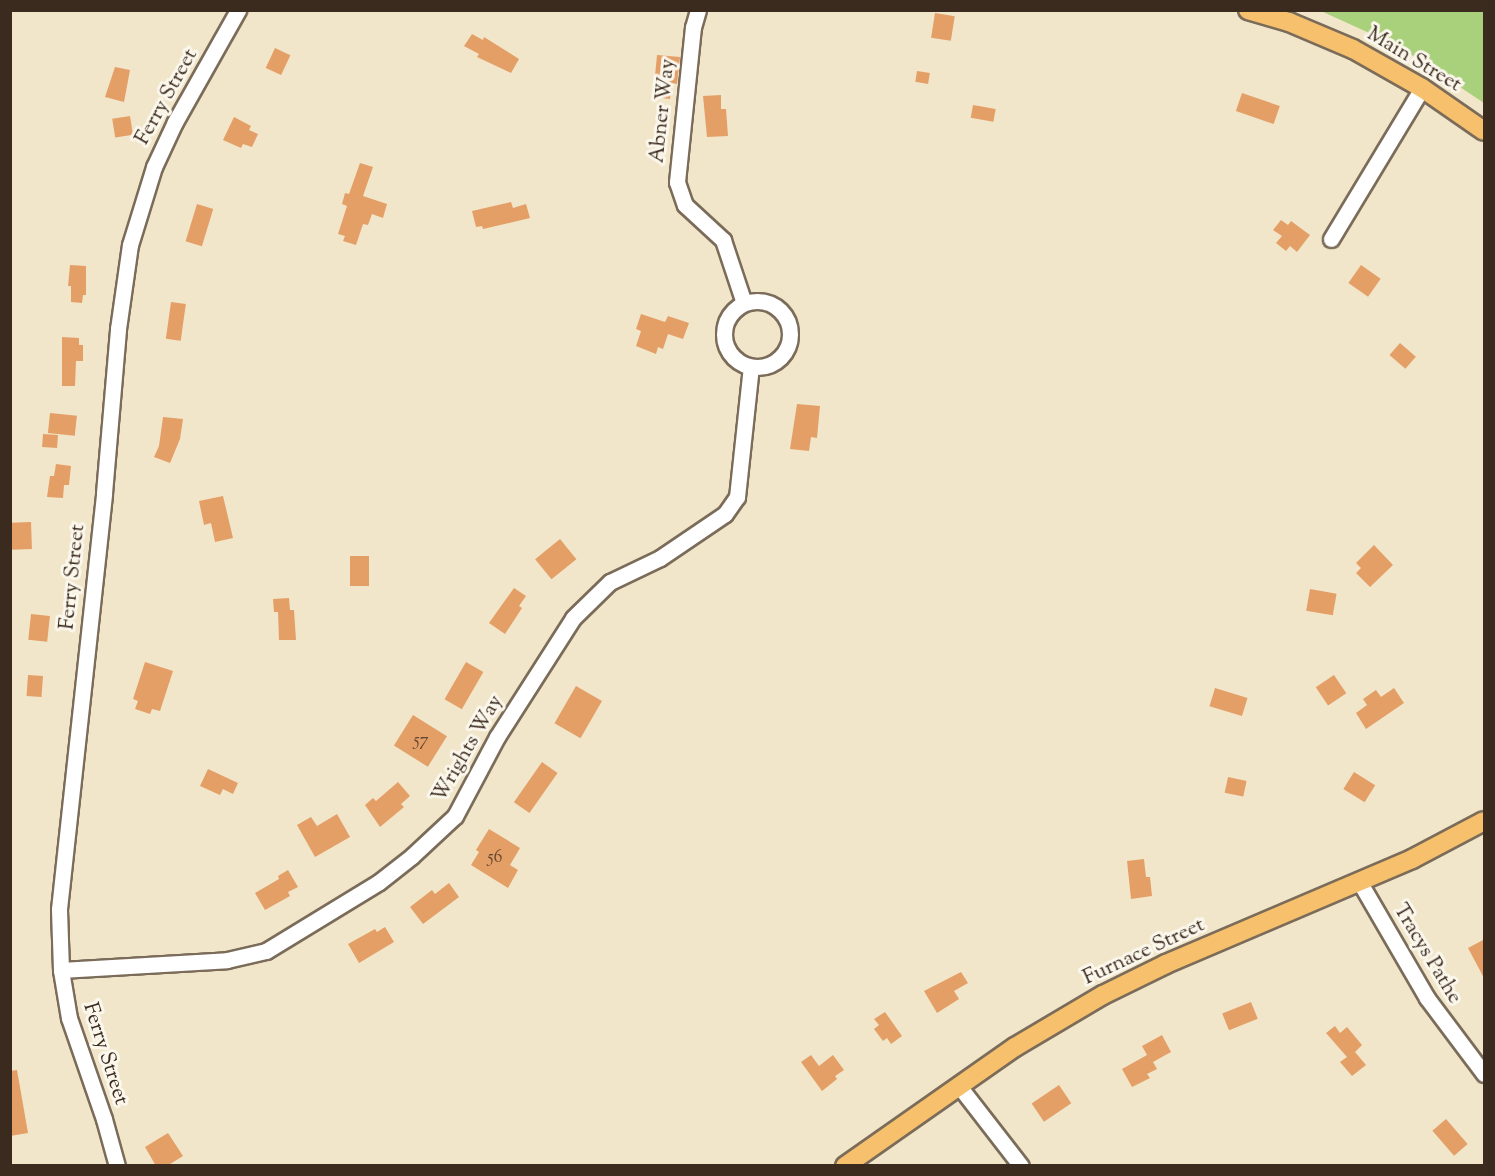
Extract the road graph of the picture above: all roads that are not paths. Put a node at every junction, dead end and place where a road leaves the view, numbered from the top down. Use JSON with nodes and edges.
{"nodes":[{"id":1,"x":238,"y":10,"type":"edge"},
{"id":2,"x":698,"y":10,"type":"edge"},
{"id":3,"x":1248,"y":10,"type":"edge"},
{"id":4,"x":1422,"y":88,"type":"junction"},
{"id":5,"x":1485,"y":131,"type":"edge"},
{"id":6,"x":1331,"y":239,"type":"dead end"},
{"id":7,"x":744,"y":303,"type":"junction"},
{"id":8,"x":752,"y":367,"type":"junction"},
{"id":9,"x":1485,"y":821,"type":"edge"},
{"id":10,"x":1359,"y":881,"type":"junction"},
{"id":11,"x":61,"y":970,"type":"junction"},
{"id":12,"x":1485,"y":1074,"type":"edge"},
{"id":13,"x":959,"y":1086,"type":"junction"},
{"id":14,"x":117,"y":1166,"type":"edge"},
{"id":15,"x":845,"y":1166,"type":"edge"},
{"id":16,"x":1022,"y":1166,"type":"edge"}],
"edges":[{"from":1,"to":11,"type":"street","name":"Ferry Street"},
{"from":2,"to":7,"type":"street","name":"Abner Way"},
{"from":3,"to":4,"type":"main road","name":"Main Street"},
{"from":4,"to":5,"type":"main road","name":"Main Street"},
{"from":4,"to":6,"type":"street"},
{"from":7,"to":8,"type":"street"},
{"from":7,"to":8,"type":"street"},
{"from":8,"to":11,"type":"street","name":"Wrights Way"},
{"from":9,"to":10,"type":"main road","name":"Furnace Street"},
{"from":10,"to":12,"type":"street","name":"Tracys Pathe"},
{"from":10,"to":13,"type":"main road","name":"Furnace Street"},
{"from":11,"to":14,"type":"street","name":"Ferry Street"},
{"from":13,"to":15,"type":"main road","name":"Furnace Street"},
{"from":13,"to":16,"type":"street"}]}
